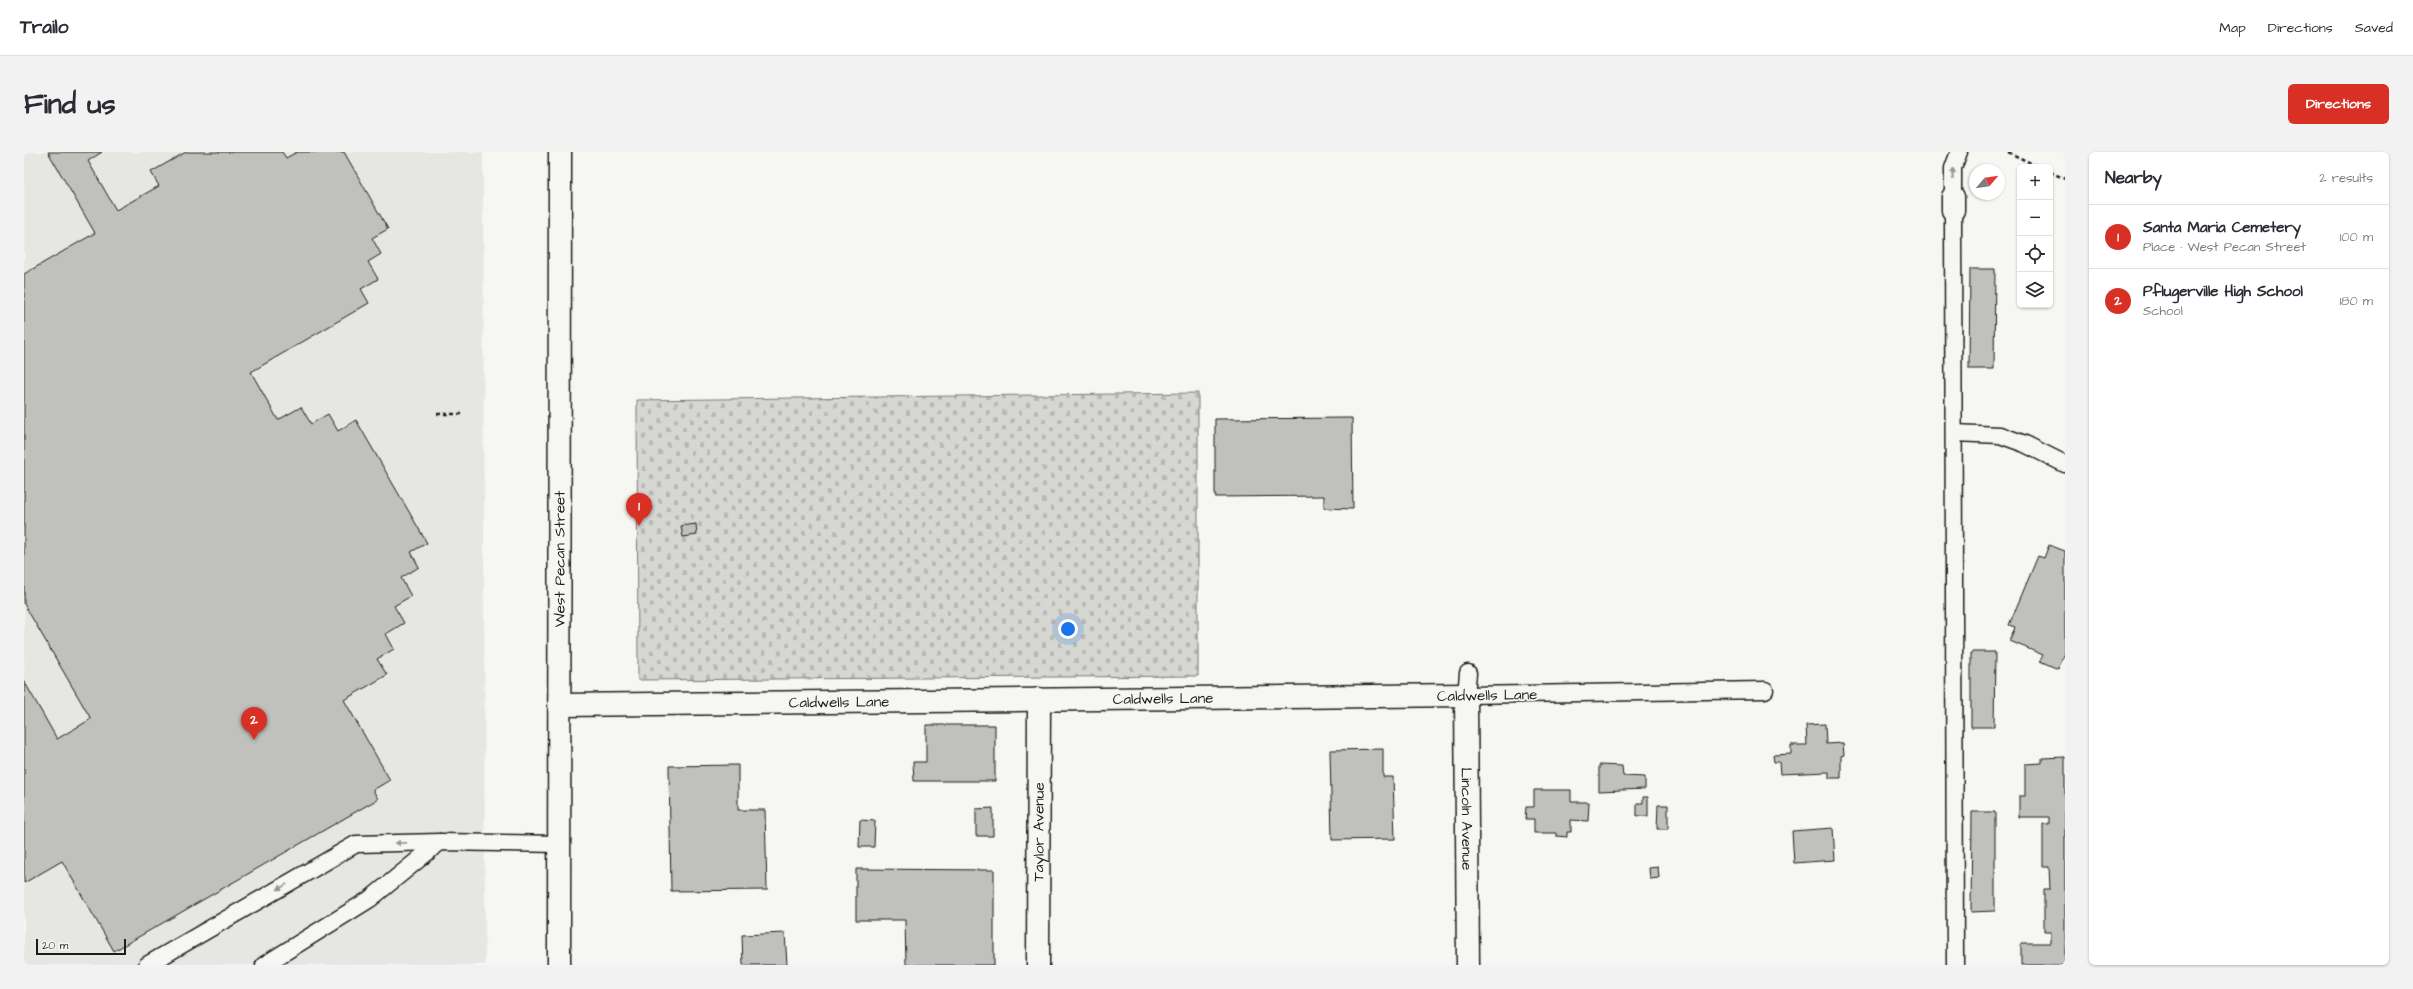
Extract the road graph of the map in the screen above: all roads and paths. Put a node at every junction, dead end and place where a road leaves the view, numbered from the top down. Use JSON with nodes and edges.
{"nodes":[{"id":1,"x":560,"y":152,"type":"edge"},
{"id":2,"x":1959,"y":152,"type":"edge"},
{"id":3,"x":2008,"y":152,"type":"edge"},
{"id":4,"x":2033,"y":164,"type":"edge"},
{"id":5,"x":2053,"y":173,"type":"edge"},
{"id":6,"x":2065,"y":179,"type":"edge"},
{"id":7,"x":437,"y":414,"type":"dead end"},
{"id":8,"x":462,"y":414,"type":"dead end"},
{"id":9,"x":1954,"y":433,"type":"junction"},
{"id":10,"x":2065,"y":464,"type":"edge"},
{"id":11,"x":1468,"y":673,"type":"dead end"},
{"id":12,"x":1765,"y":690,"type":"dead end"},
{"id":13,"x":1466,"y":695,"type":"junction"},
{"id":14,"x":1039,"y":698,"type":"junction"},
{"id":15,"x":561,"y":705,"type":"junction"},
{"id":16,"x":440,"y":842,"type":"junction"},
{"id":17,"x":560,"y":844,"type":"junction"},
{"id":18,"x":147,"y":965,"type":"edge"},
{"id":19,"x":264,"y":965,"type":"edge"},
{"id":20,"x":559,"y":965,"type":"edge"},
{"id":21,"x":1038,"y":965,"type":"edge"},
{"id":22,"x":1468,"y":965,"type":"edge"},
{"id":23,"x":1955,"y":965,"type":"edge"}],
"edges":[{"from":1,"to":15,"type":"street","name":"West Pecan Street"},
{"from":9,"to":2,"type":"lane","one_way":true},
{"from":3,"to":4,"type":"path"},
{"from":5,"to":6,"type":"path"},
{"from":7,"to":8,"type":"path"},
{"from":9,"to":10,"type":"lane"},
{"from":9,"to":23,"type":"lane"},
{"from":11,"to":13,"type":"lane","name":"Lincoln Avenue"},
{"from":12,"to":13,"type":"lane","name":"Caldwells Lane"},
{"from":13,"to":14,"type":"street","name":"Caldwells Lane"},
{"from":13,"to":22,"type":"street","name":"Lincoln Avenue"},
{"from":14,"to":15,"type":"street","name":"Caldwells Lane"},
{"from":14,"to":21,"type":"street","name":"Taylor Avenue"},
{"from":15,"to":17,"type":"street","name":"West Pecan Street"},
{"from":16,"to":17,"type":"lane"},
{"from":16,"to":18,"type":"lane","one_way":true},
{"from":16,"to":19,"type":"lane"},
{"from":17,"to":20,"type":"street","name":"West Pecan Street"}]}
